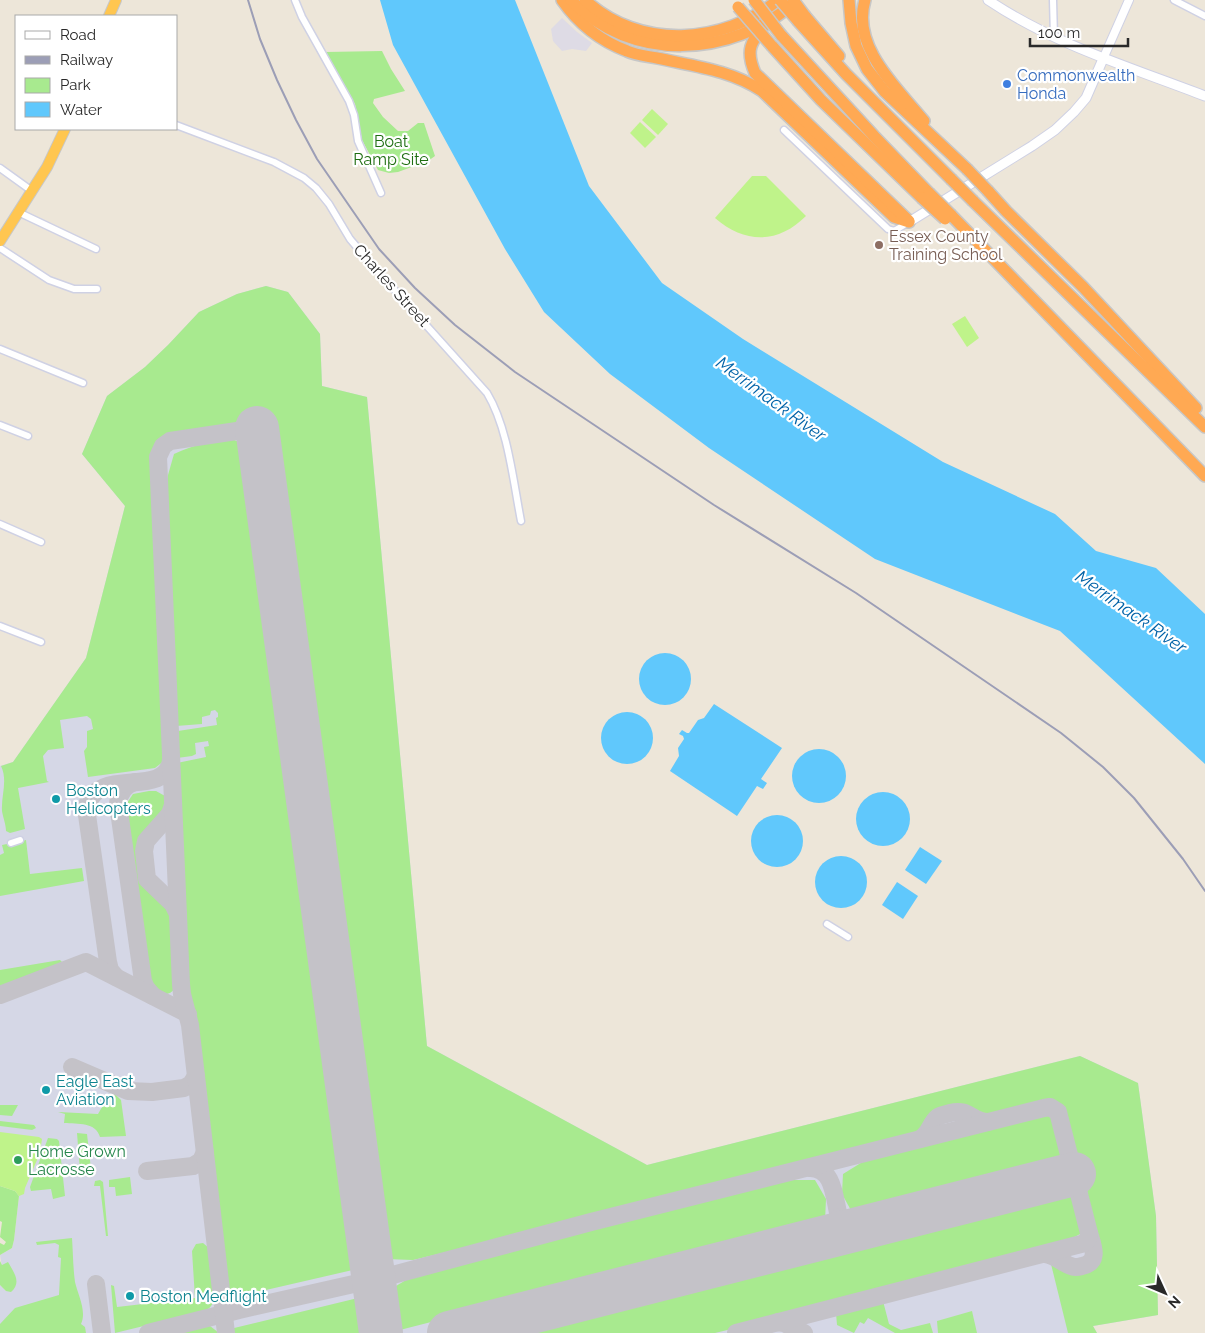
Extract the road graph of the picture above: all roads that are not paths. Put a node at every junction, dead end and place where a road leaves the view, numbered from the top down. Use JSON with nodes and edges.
{"nodes":[{"id":1,"x":116,"y":0,"type":"edge"},
{"id":2,"x":295,"y":0,"type":"edge"},
{"id":3,"x":562,"y":0,"type":"edge"},
{"id":4,"x":571,"y":0,"type":"edge"},
{"id":5,"x":585,"y":0,"type":"edge"},
{"id":6,"x":754,"y":0,"type":"edge"},
{"id":7,"x":779,"y":0,"type":"edge"},
{"id":8,"x":793,"y":0,"type":"edge"},
{"id":9,"x":798,"y":0,"type":"edge"},
{"id":10,"x":849,"y":0,"type":"edge"},
{"id":11,"x":865,"y":0,"type":"edge"},
{"id":12,"x":988,"y":0,"type":"edge"},
{"id":13,"x":998,"y":0,"type":"edge"},
{"id":14,"x":1053,"y":0,"type":"edge"},
{"id":15,"x":1174,"y":0,"type":"edge"},
{"id":16,"x":1126,"y":1,"type":"edge"},
{"id":17,"x":736,"y":4,"type":"edge"},
{"id":18,"x":109,"y":15,"type":"edge"},
{"id":19,"x":1205,"y":16,"type":"edge"},
{"id":20,"x":802,"y":18,"type":"junction"},
{"id":21,"x":765,"y":24,"type":"junction"},
{"id":22,"x":1054,"y":38,"type":"junction"},
{"id":23,"x":1103,"y":59,"type":"junction"},
{"id":24,"x":1205,"y":96,"type":"edge"},
{"id":25,"x":178,"y":126,"type":"edge"},
{"id":26,"x":65,"y":130,"type":"edge"},
{"id":27,"x":784,"y":130,"type":"dead end"},
{"id":28,"x":0,"y":168,"type":"edge"},
{"id":29,"x":966,"y":169,"type":"junction"},
{"id":30,"x":32,"y":191,"type":"junction"},
{"id":31,"x":381,"y":193,"type":"dead end"},
{"id":32,"x":926,"y":195,"type":"junction"},
{"id":33,"x":18,"y":212,"type":"junction"},
{"id":34,"x":909,"y":222,"type":"junction"},
{"id":35,"x":0,"y":240,"type":"edge"},
{"id":36,"x":0,"y":248,"type":"edge"},
{"id":37,"x":96,"y":250,"type":"dead end"},
{"id":38,"x":96,"y":289,"type":"dead end"},
{"id":39,"x":0,"y":349,"type":"edge"},
{"id":40,"x":83,"y":383,"type":"dead end"},
{"id":41,"x":1205,"y":419,"type":"edge"},
{"id":42,"x":0,"y":425,"type":"edge"},
{"id":43,"x":1205,"y":427,"type":"edge"},
{"id":44,"x":28,"y":436,"type":"dead end"},
{"id":45,"x":1205,"y":476,"type":"edge"},
{"id":46,"x":521,"y":521,"type":"dead end"},
{"id":47,"x":0,"y":524,"type":"edge"},
{"id":48,"x":41,"y":542,"type":"dead end"},
{"id":49,"x":0,"y":626,"type":"edge"},
{"id":50,"x":41,"y":642,"type":"dead end"},
{"id":51,"x":20,"y":840,"type":"dead end"},
{"id":52,"x":11,"y":842,"type":"dead end"},
{"id":53,"x":827,"y":924,"type":"dead end"},
{"id":54,"x":848,"y":937,"type":"dead end"}],
"edges":[{"from":1,"to":18,"type":"highway"},
{"from":2,"to":31,"type":"street"},
{"from":3,"to":34,"type":"highway"},
{"from":4,"to":21,"type":"highway"},
{"from":5,"to":7,"type":"highway"},
{"from":6,"to":32,"type":"highway","bridge":true},
{"from":7,"to":20,"type":"highway","bridge":true},
{"from":8,"to":20,"type":"highway","bridge":true},
{"from":9,"to":21,"type":"highway"},
{"from":10,"to":29,"type":"highway"},
{"from":11,"to":29,"type":"highway"},
{"from":12,"to":22,"type":"main road"},
{"from":13,"to":22,"type":"main road"},
{"from":14,"to":22,"type":"street"},
{"from":15,"to":19,"type":"street"},
{"from":16,"to":23,"type":"street"},
{"from":17,"to":32,"type":"highway","bridge":true},
{"from":20,"to":43,"type":"highway","bridge":true},
{"from":21,"to":34,"type":"highway"},
{"from":22,"to":23,"type":"main road"},
{"from":23,"to":24,"type":"main road"},
{"from":23,"to":34,"type":"main road"},
{"from":25,"to":46,"type":"street","name":"Charles Street"},
{"from":26,"to":30,"type":"highway"},
{"from":27,"to":34,"type":"street"},
{"from":28,"to":30,"type":"street"},
{"from":29,"to":41,"type":"highway","bridge":true},
{"from":30,"to":33,"type":"highway"},
{"from":32,"to":45,"type":"highway","bridge":true},
{"from":33,"to":35,"type":"highway"},
{"from":33,"to":37,"type":"street"},
{"from":36,"to":38,"type":"street"},
{"from":39,"to":40,"type":"street"},
{"from":42,"to":44,"type":"street"},
{"from":47,"to":48,"type":"street"},
{"from":49,"to":50,"type":"street"},
{"from":51,"to":52,"type":"street"},
{"from":53,"to":54,"type":"street"}]}
